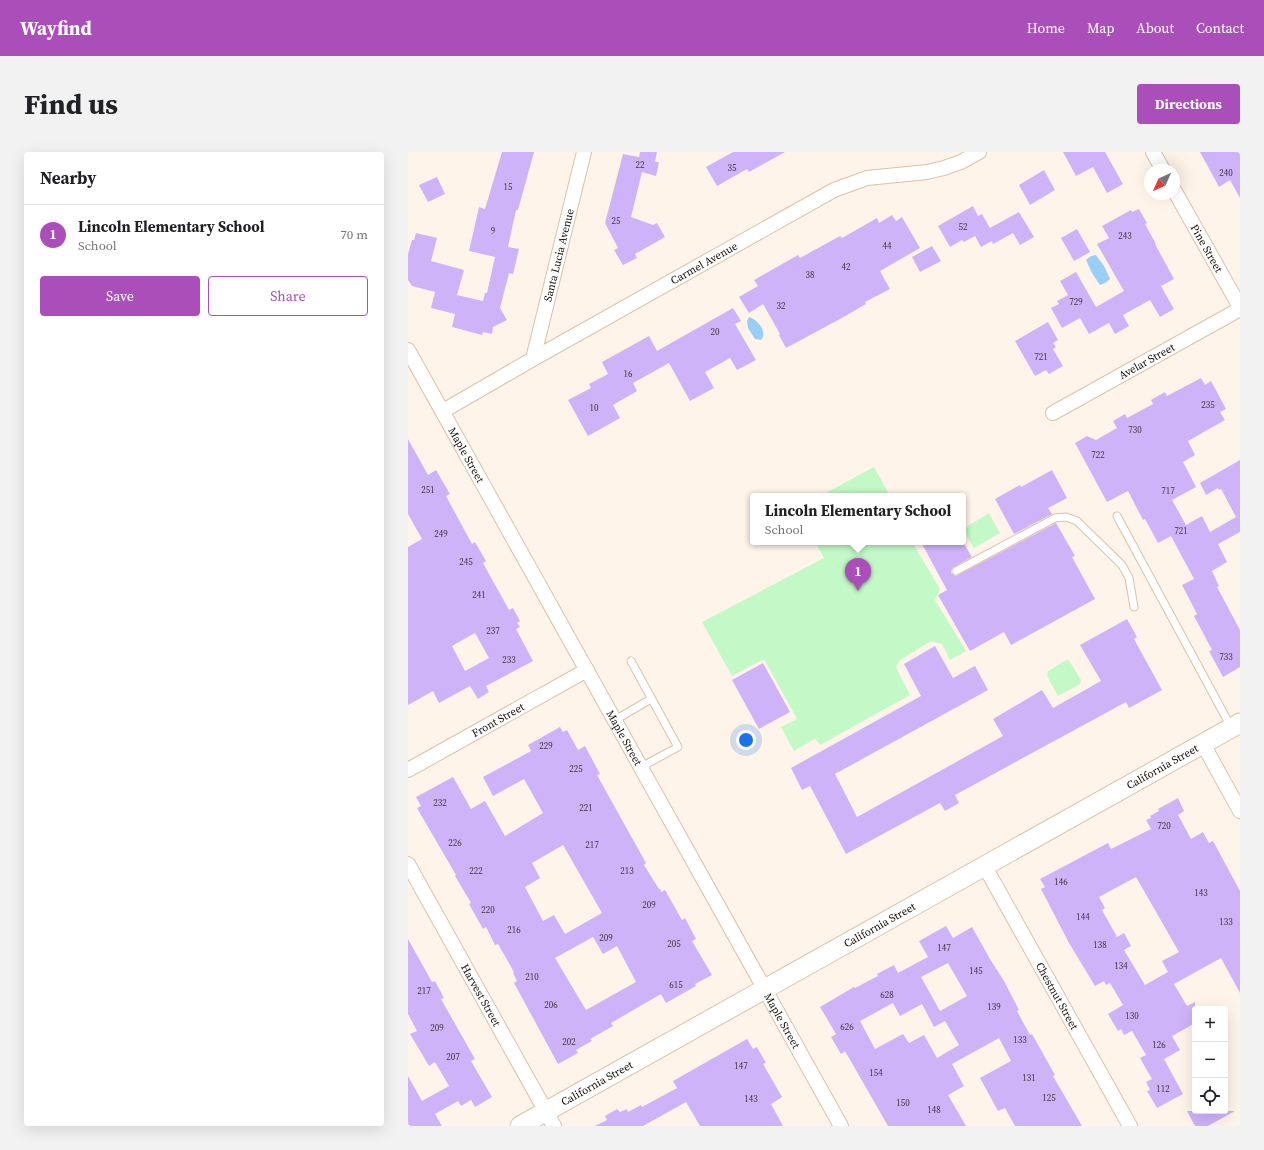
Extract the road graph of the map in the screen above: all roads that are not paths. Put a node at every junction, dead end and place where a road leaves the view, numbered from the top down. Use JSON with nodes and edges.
{"nodes":[{"id":1,"x":584,"y":152,"type":"edge"},
{"id":2,"x":979,"y":152,"type":"edge"},
{"id":3,"x":1153,"y":152,"type":"edge"},
{"id":4,"x":1160,"y":164,"type":"edge"},
{"id":5,"x":1180,"y":200,"type":"edge"},
{"id":6,"x":1240,"y":308,"type":"edge"},
{"id":7,"x":408,"y":350,"type":"edge"},
{"id":8,"x":533,"y":359,"type":"junction"},
{"id":9,"x":443,"y":411,"type":"junction"},
{"id":10,"x":1053,"y":413,"type":"dead end"},
{"id":11,"x":1117,"y":516,"type":"dead end"},
{"id":12,"x":956,"y":571,"type":"dead end"},
{"id":13,"x":1134,"y":607,"type":"dead end"},
{"id":14,"x":631,"y":661,"type":"dead end"},
{"id":15,"x":587,"y":670,"type":"junction"},
{"id":16,"x":651,"y":699,"type":"junction"},
{"id":17,"x":615,"y":720,"type":"junction"},
{"id":18,"x":1236,"y":725,"type":"edge"},
{"id":19,"x":1202,"y":744,"type":"junction"},
{"id":20,"x":641,"y":767,"type":"junction"},
{"id":21,"x":408,"y":770,"type":"edge"},
{"id":22,"x":1240,"y":811,"type":"edge"},
{"id":23,"x":408,"y":864,"type":"edge"},
{"id":24,"x":984,"y":866,"type":"junction"},
{"id":25,"x":765,"y":989,"type":"junction"},
{"id":26,"x":550,"y":1119,"type":"edge"},
{"id":27,"x":520,"y":1126,"type":"edge"},
{"id":28,"x":841,"y":1126,"type":"edge"},
{"id":29,"x":1130,"y":1126,"type":"edge"}],
"edges":[{"from":1,"to":8,"type":"street","name":"Santa Lucia Avenue"},
{"from":2,"to":8,"type":"street","name":"Carmel Avenue"},
{"from":3,"to":4,"type":"street"},
{"from":5,"to":6,"type":"street","name":"Pine Street"},
{"from":6,"to":10,"type":"street","name":"Avelar Street"},
{"from":7,"to":9,"type":"street","name":"Maple Street"},
{"from":8,"to":9,"type":"street","name":"Carmel Avenue"},
{"from":9,"to":15,"type":"street","name":"Maple Street"},
{"from":11,"to":18,"type":"lane"},
{"from":12,"to":13,"type":"lane"},
{"from":14,"to":16,"type":"lane"},
{"from":15,"to":17,"type":"street","name":"Maple Street"},
{"from":15,"to":21,"type":"street","name":"Front Street"},
{"from":16,"to":17,"type":"lane"},
{"from":16,"to":20,"type":"lane"},
{"from":17,"to":20,"type":"street","name":"Maple Street"},
{"from":18,"to":19,"type":"street","name":"California Street"},
{"from":19,"to":22,"type":"street"},
{"from":19,"to":24,"type":"street","name":"California Street"},
{"from":20,"to":25,"type":"street","name":"Maple Street"},
{"from":23,"to":26,"type":"street","name":"Harvest Street"},
{"from":24,"to":25,"type":"street","name":"California Street"},
{"from":24,"to":29,"type":"street","name":"Chestnut Street"},
{"from":25,"to":26,"type":"street","name":"California Street"},
{"from":25,"to":28,"type":"street","name":"Maple Street"},
{"from":26,"to":27,"type":"street","name":"California Street"}]}
